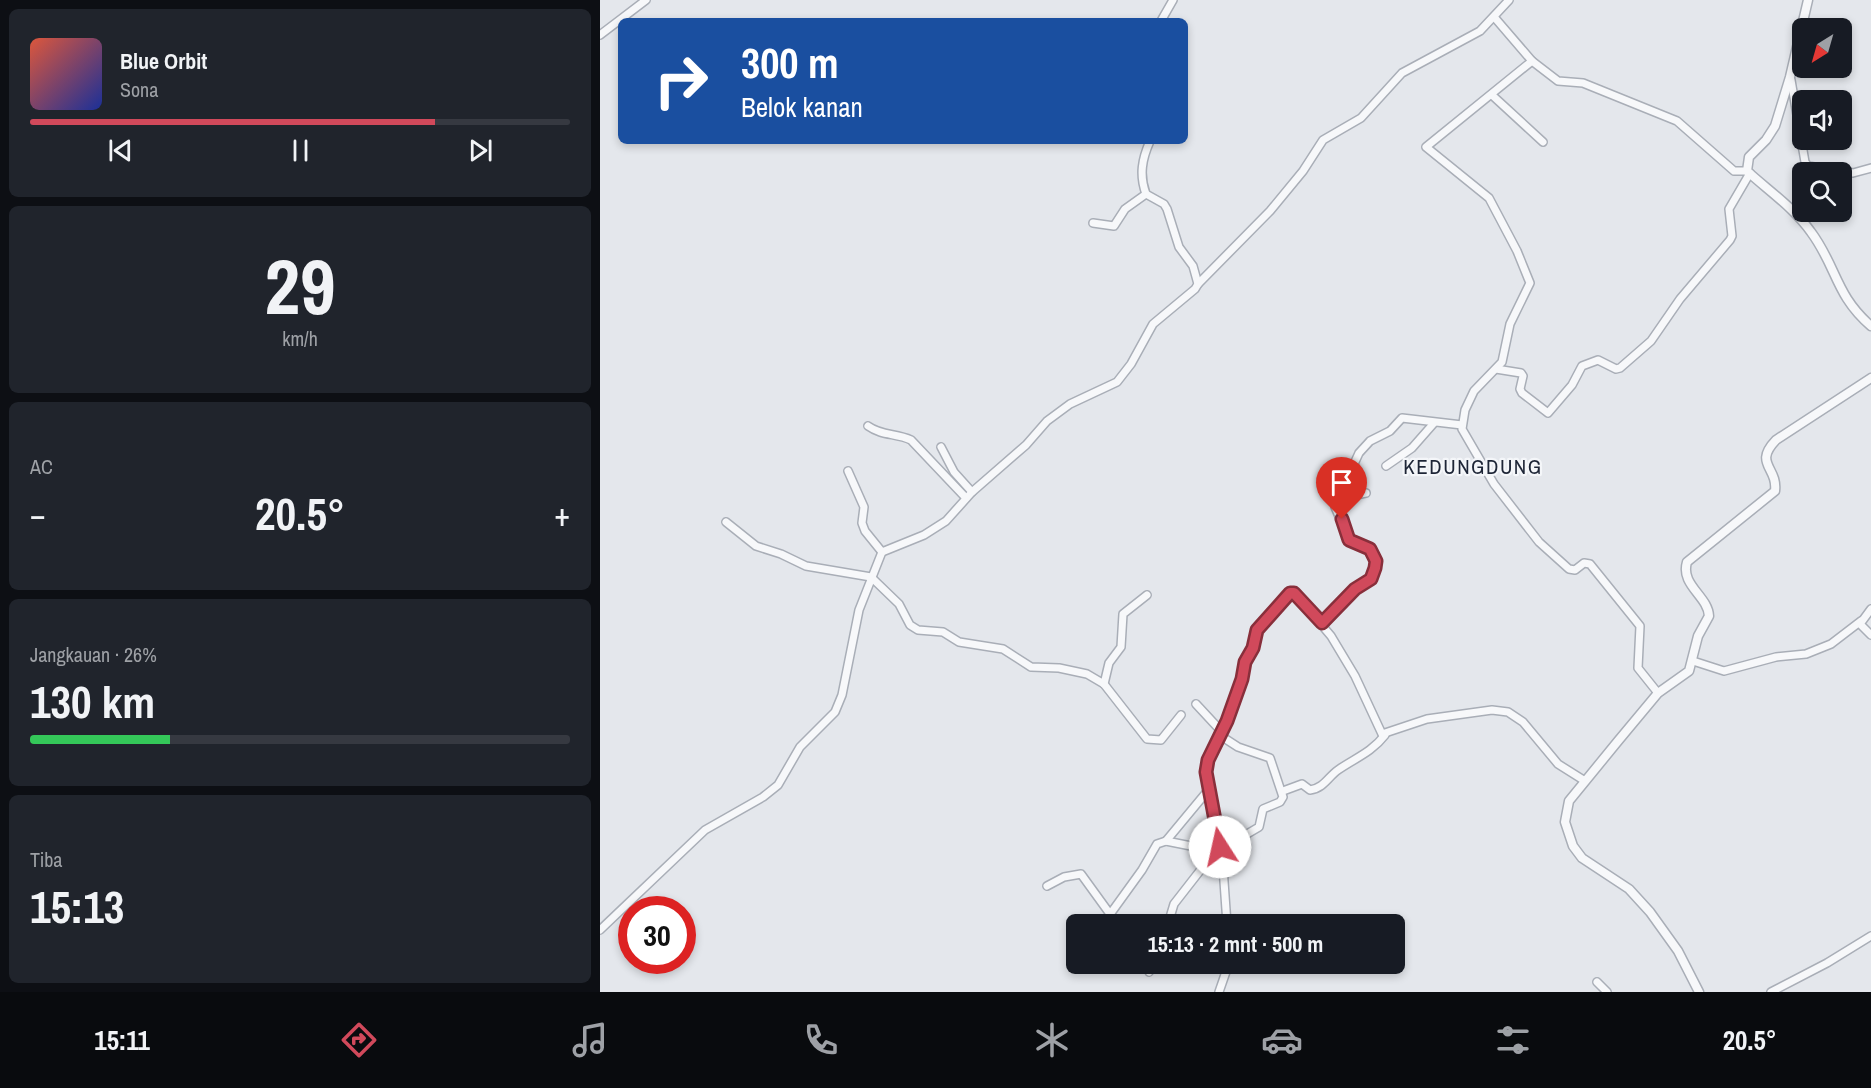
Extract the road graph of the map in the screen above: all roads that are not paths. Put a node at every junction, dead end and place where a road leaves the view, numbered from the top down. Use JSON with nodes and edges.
{"nodes":[{"id":1,"x":646,"y":0,"type":"edge"},
{"id":2,"x":1173,"y":0,"type":"edge"},
{"id":3,"x":1509,"y":0,"type":"edge"},
{"id":4,"x":1808,"y":0,"type":"edge"},
{"id":5,"x":623,"y":18,"type":"edge"},
{"id":6,"x":1163,"y":18,"type":"edge"},
{"id":7,"x":1495,"y":18,"type":"junction"},
{"id":8,"x":618,"y":22,"type":"edge"},
{"id":9,"x":600,"y":36,"type":"edge"},
{"id":10,"x":1532,"y":61,"type":"junction"},
{"id":11,"x":1790,"y":75,"type":"junction"},
{"id":12,"x":1492,"y":96,"type":"junction"},
{"id":13,"x":1543,"y":142,"type":"dead end"},
{"id":14,"x":1149,"y":144,"type":"edge"},
{"id":15,"x":1871,"y":168,"type":"edge"},
{"id":16,"x":1748,"y":172,"type":"junction"},
{"id":17,"x":1146,"y":194,"type":"junction"},
{"id":18,"x":1093,"y":223,"type":"dead end"},
{"id":19,"x":1198,"y":284,"type":"junction"},
{"id":20,"x":1871,"y":326,"type":"edge"},
{"id":21,"x":1496,"y":369,"type":"junction"},
{"id":22,"x":1871,"y":378,"type":"edge"},
{"id":23,"x":1434,"y":423,"type":"junction"},
{"id":24,"x":1462,"y":425,"type":"junction"},
{"id":25,"x":868,"y":426,"type":"dead end"},
{"id":26,"x":941,"y":447,"type":"dead end"},
{"id":27,"x":1386,"y":466,"type":"dead end"},
{"id":28,"x":848,"y":471,"type":"dead end"},
{"id":29,"x":972,"y":492,"type":"junction"},
{"id":30,"x":1366,"y":493,"type":"dead end"},
{"id":31,"x":966,"y":498,"type":"junction"},
{"id":32,"x":1338,"y":514,"type":"junction"},
{"id":33,"x":726,"y":522,"type":"dead end"},
{"id":34,"x":882,"y":552,"type":"junction"},
{"id":35,"x":871,"y":577,"type":"junction"},
{"id":36,"x":1147,"y":595,"type":"dead end"},
{"id":37,"x":1871,"y":609,"type":"edge"},
{"id":38,"x":1861,"y":621,"type":"junction"},
{"id":39,"x":1322,"y":623,"type":"junction"},
{"id":40,"x":1871,"y":635,"type":"edge"},
{"id":41,"x":1693,"y":661,"type":"junction"},
{"id":42,"x":1104,"y":684,"type":"junction"},
{"id":43,"x":1658,"y":693,"type":"junction"},
{"id":44,"x":1196,"y":704,"type":"dead end"},
{"id":45,"x":1181,"y":715,"type":"dead end"},
{"id":46,"x":1222,"y":734,"type":"junction"},
{"id":47,"x":1385,"y":735,"type":"junction"},
{"id":48,"x":1585,"y":781,"type":"junction"},
{"id":49,"x":1210,"y":788,"type":"junction"},
{"id":50,"x":1283,"y":791,"type":"junction"},
{"id":51,"x":1166,"y":842,"type":"junction"},
{"id":52,"x":1218,"y":849,"type":"junction"},
{"id":53,"x":1047,"y":886,"type":"dead end"},
{"id":54,"x":1110,"y":914,"type":"joint"},
{"id":55,"x":1171,"y":914,"type":"edge"},
{"id":56,"x":1226,"y":914,"type":"edge"},
{"id":57,"x":600,"y":930,"type":"edge"},
{"id":58,"x":1871,"y":936,"type":"edge"},
{"id":59,"x":1225,"y":974,"type":"edge"},
{"id":60,"x":1597,"y":982,"type":"dead end"},
{"id":61,"x":1219,"y":992,"type":"edge"},
{"id":62,"x":1607,"y":992,"type":"edge"},
{"id":63,"x":1699,"y":992,"type":"edge"},
{"id":64,"x":1771,"y":992,"type":"edge"}],
"edges":[{"from":1,"to":5,"type":"street"},
{"from":2,"to":6,"type":"street"},
{"from":3,"to":7,"type":"street"},
{"from":4,"to":11,"type":"street"},
{"from":7,"to":10,"type":"street"},
{"from":7,"to":19,"type":"street"},
{"from":8,"to":9,"type":"street"},
{"from":10,"to":12,"type":"street"},
{"from":10,"to":16,"type":"street"},
{"from":11,"to":15,"type":"street"},
{"from":11,"to":16,"type":"street"},
{"from":12,"to":13,"type":"street"},
{"from":12,"to":21,"type":"street"},
{"from":14,"to":17,"type":"street"},
{"from":16,"to":20,"type":"street"},
{"from":16,"to":21,"type":"street"},
{"from":17,"to":18,"type":"street"},
{"from":17,"to":19,"type":"street"},
{"from":19,"to":29,"type":"street"},
{"from":21,"to":24,"type":"street"},
{"from":22,"to":41,"type":"street"},
{"from":23,"to":24,"type":"street"},
{"from":23,"to":27,"type":"street"},
{"from":23,"to":32,"type":"street"},
{"from":24,"to":43,"type":"street"},
{"from":25,"to":31,"type":"street"},
{"from":26,"to":29,"type":"street"},
{"from":28,"to":34,"type":"street"},
{"from":29,"to":31,"type":"street"},
{"from":30,"to":32,"type":"street"},
{"from":31,"to":34,"type":"street"},
{"from":32,"to":39,"type":"street"},
{"from":33,"to":35,"type":"street"},
{"from":34,"to":35,"type":"street"},
{"from":35,"to":42,"type":"street"},
{"from":35,"to":57,"type":"street"},
{"from":36,"to":42,"type":"street"},
{"from":37,"to":38,"type":"street"},
{"from":38,"to":40,"type":"street"},
{"from":38,"to":41,"type":"street"},
{"from":39,"to":46,"type":"street"},
{"from":39,"to":47,"type":"street"},
{"from":41,"to":43,"type":"street"},
{"from":42,"to":45,"type":"street"},
{"from":43,"to":48,"type":"street"},
{"from":44,"to":46,"type":"street"},
{"from":46,"to":49,"type":"street"},
{"from":46,"to":50,"type":"street"},
{"from":47,"to":48,"type":"street"},
{"from":47,"to":50,"type":"street"},
{"from":48,"to":63,"type":"street"},
{"from":49,"to":51,"type":"street"},
{"from":49,"to":52,"type":"street"},
{"from":50,"to":52,"type":"street"},
{"from":51,"to":52,"type":"street"},
{"from":51,"to":54,"type":"street"},
{"from":52,"to":55,"type":"street"},
{"from":52,"to":56,"type":"street"},
{"from":53,"to":54,"type":"street"},
{"from":58,"to":64,"type":"street"},
{"from":59,"to":61,"type":"street"},
{"from":60,"to":62,"type":"street"}]}
